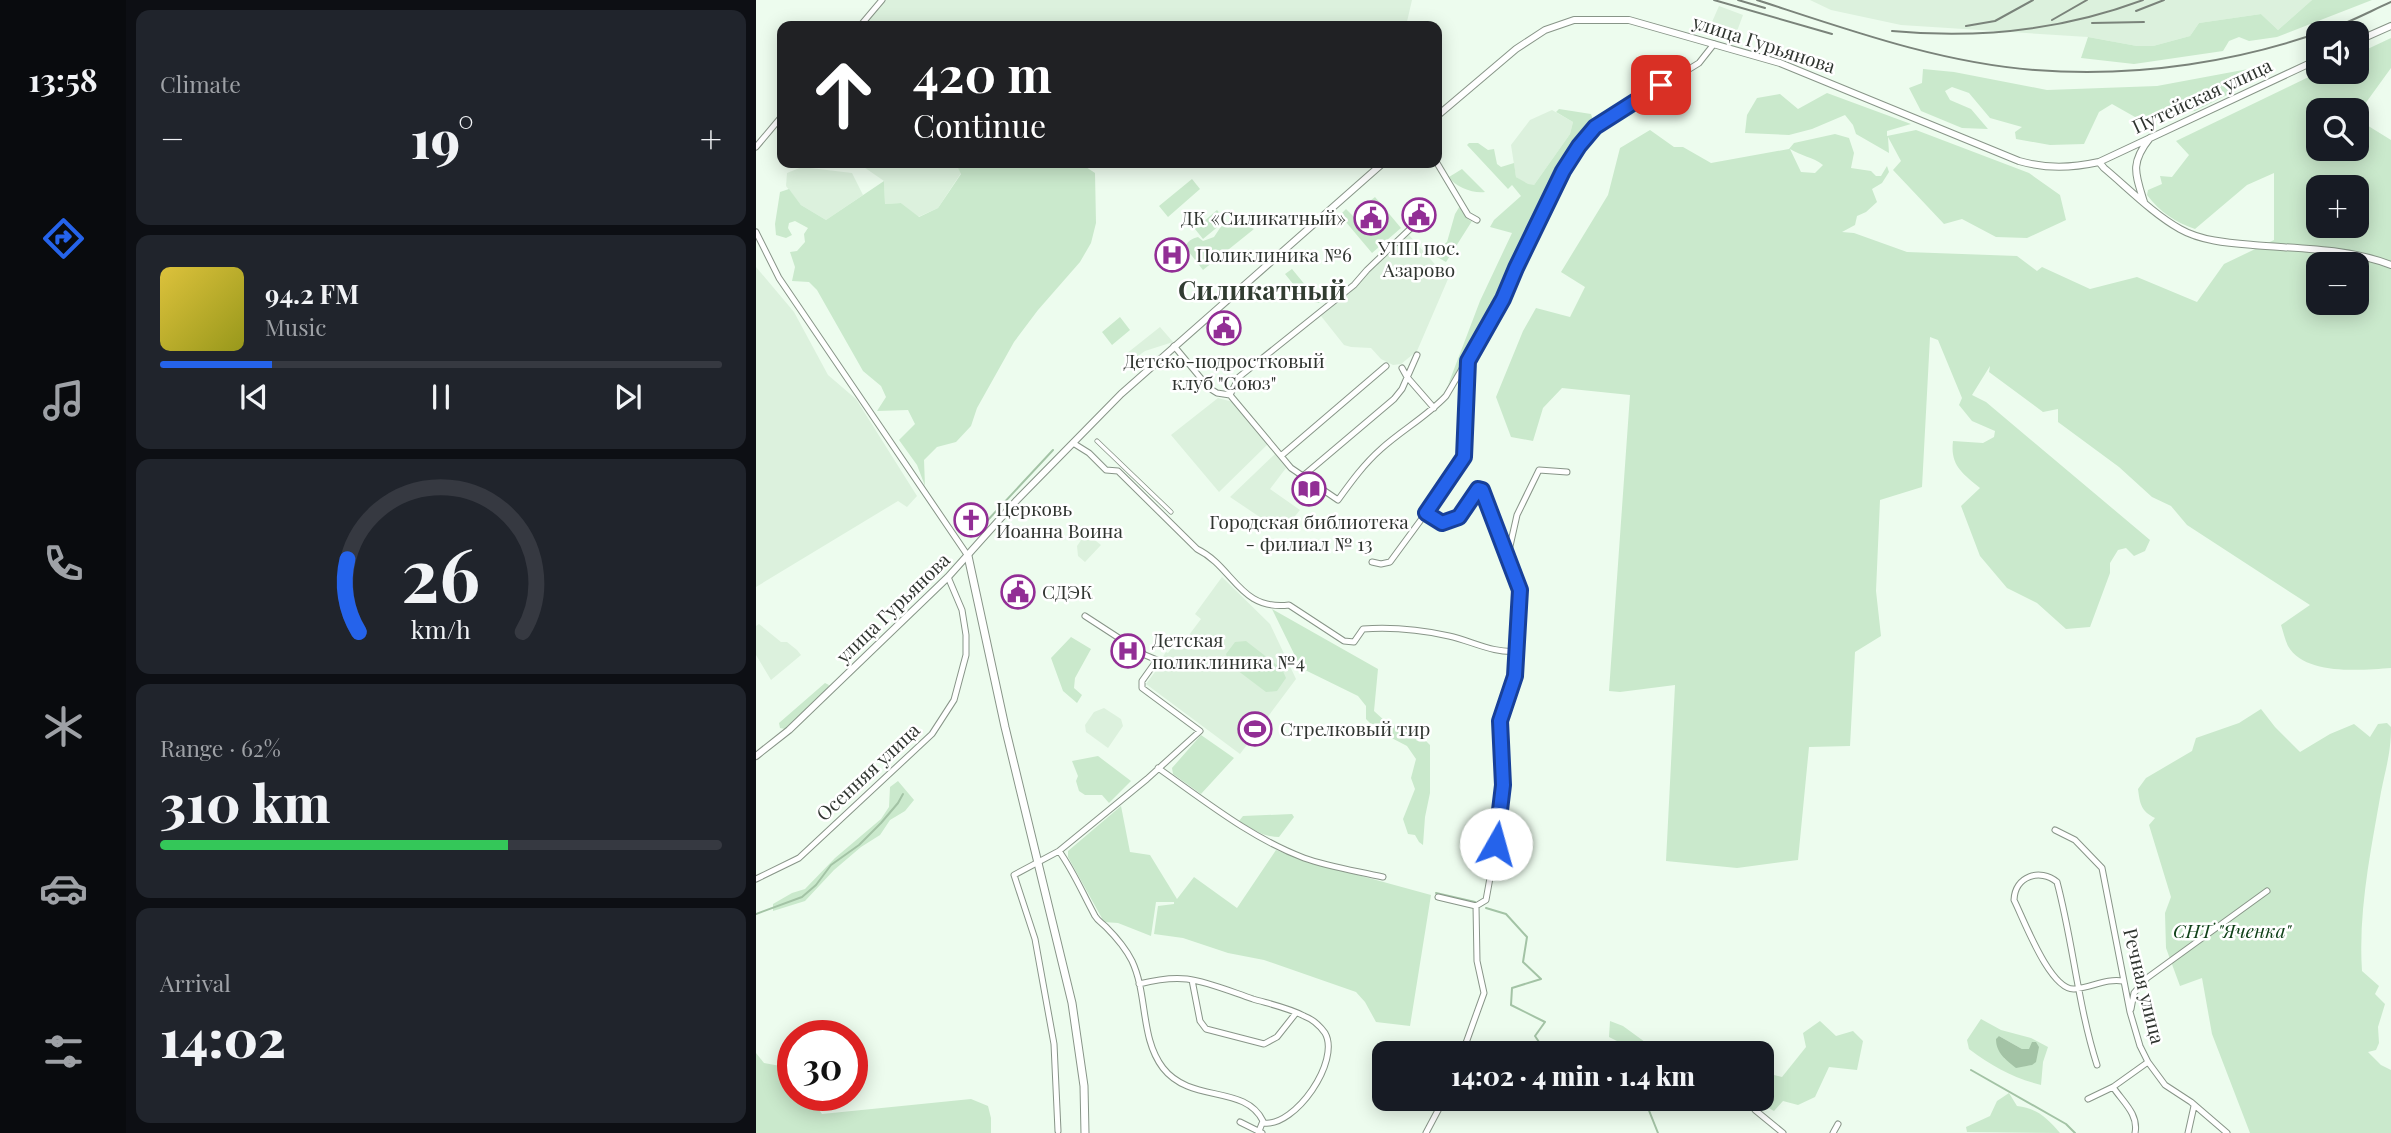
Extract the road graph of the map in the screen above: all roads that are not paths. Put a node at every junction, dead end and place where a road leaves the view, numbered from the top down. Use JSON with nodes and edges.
{"nodes":[{"id":1,"x":882,"y":0,"type":"edge"},
{"id":2,"x":864,"y":21,"type":"edge"},
{"id":3,"x":2391,"y":26,"type":"edge"},
{"id":4,"x":2369,"y":36,"type":"edge"},
{"id":5,"x":1714,"y":44,"type":"junction"},
{"id":6,"x":2306,"y":65,"type":"edge"},
{"id":7,"x":1442,"y":112,"type":"edge"},
{"id":8,"x":777,"y":122,"type":"edge"},
{"id":9,"x":2151,"y":136,"type":"junction"},
{"id":10,"x":756,"y":148,"type":"edge"},
{"id":11,"x":2099,"y":162,"type":"junction"},
{"id":12,"x":1377,"y":168,"type":"edge"},
{"id":13,"x":1440,"y":168,"type":"edge"},
{"id":14,"x":2145,"y":203,"type":"junction"},
{"id":15,"x":1477,"y":220,"type":"dead end"},
{"id":16,"x":1410,"y":229,"type":"dead end"},
{"id":17,"x":756,"y":232,"type":"edge"},
{"id":18,"x":2391,"y":265,"type":"edge"},
{"id":19,"x":1174,"y":346,"type":"junction"},
{"id":20,"x":1417,"y":355,"type":"dead end"},
{"id":21,"x":1468,"y":361,"type":"junction"},
{"id":22,"x":1386,"y":366,"type":"dead end"},
{"id":23,"x":1402,"y":368,"type":"dead end"},
{"id":24,"x":1407,"y":377,"type":"junction"},
{"id":25,"x":1230,"y":395,"type":"junction"},
{"id":26,"x":1434,"y":408,"type":"junction"},
{"id":27,"x":1097,"y":442,"type":"dead end"},
{"id":28,"x":1073,"y":443,"type":"junction"},
{"id":29,"x":1282,"y":456,"type":"junction"},
{"id":30,"x":1567,"y":472,"type":"dead end"},
{"id":31,"x":1303,"y":476,"type":"junction"},
{"id":32,"x":1171,"y":512,"type":"dead end"},
{"id":33,"x":1426,"y":513,"type":"junction"},
{"id":34,"x":968,"y":556,"type":"junction"},
{"id":35,"x":1507,"y":558,"type":"junction"},
{"id":36,"x":1372,"y":562,"type":"dead end"},
{"id":37,"x":948,"y":577,"type":"junction"},
{"id":38,"x":1085,"y":616,"type":"dead end"},
{"id":39,"x":1518,"y":651,"type":"junction"},
{"id":40,"x":756,"y":757,"type":"edge"},
{"id":41,"x":1158,"y":768,"type":"junction"},
{"id":42,"x":2055,"y":831,"type":"dead end"},
{"id":43,"x":1059,"y":851,"type":"junction"},
{"id":44,"x":1038,"y":861,"type":"junction"},
{"id":45,"x":1383,"y":877,"type":"dead end"},
{"id":46,"x":756,"y":879,"type":"edge"},
{"id":47,"x":2267,"y":891,"type":"dead end"},
{"id":48,"x":1438,"y":897,"type":"dead end"},
{"id":49,"x":1476,"y":906,"type":"junction"},
{"id":50,"x":1192,"y":980,"type":"junction"},
{"id":51,"x":2123,"y":981,"type":"junction"},
{"id":52,"x":1139,"y":984,"type":"junction"},
{"id":53,"x":2079,"y":987,"type":"junction"},
{"id":54,"x":2130,"y":1012,"type":"junction"},
{"id":55,"x":1296,"y":1013,"type":"junction"},
{"id":56,"x":1467,"y":1041,"type":"edge"},
{"id":57,"x":2148,"y":1062,"type":"junction"},
{"id":58,"x":2097,"y":1065,"type":"dead end"},
{"id":59,"x":2113,"y":1087,"type":"junction"},
{"id":60,"x":2088,"y":1099,"type":"dead end"},
{"id":61,"x":2193,"y":1106,"type":"junction"},
{"id":62,"x":1438,"y":1111,"type":"edge"},
{"id":63,"x":1756,"y":1111,"type":"edge"},
{"id":64,"x":1240,"y":1122,"type":"dead end"},
{"id":65,"x":1264,"y":1123,"type":"junction"},
{"id":66,"x":1838,"y":1124,"type":"dead end"},
{"id":67,"x":1058,"y":1132,"type":"edge"},
{"id":68,"x":1260,"y":1132,"type":"edge"},
{"id":69,"x":1086,"y":1133,"type":"edge"},
{"id":70,"x":1426,"y":1133,"type":"edge"},
{"id":71,"x":1783,"y":1133,"type":"edge"},
{"id":72,"x":1833,"y":1133,"type":"edge"},
{"id":73,"x":2135,"y":1133,"type":"edge"},
{"id":74,"x":2188,"y":1133,"type":"edge"},
{"id":75,"x":2227,"y":1133,"type":"edge"}],
"edges":[{"from":1,"to":2,"type":"street"},
{"from":3,"to":4,"type":"street"},
{"from":5,"to":7,"type":"street","name":"улица Гурьянова"},
{"from":5,"to":11,"type":"street","name":"улица Гурьянова"},
{"from":5,"to":21,"type":"street"},
{"from":6,"to":9,"type":"street","name":"Путейская улица"},
{"from":8,"to":10,"type":"street"},
{"from":9,"to":11,"type":"street","name":"Путейская улица"},
{"from":9,"to":14,"type":"street"},
{"from":11,"to":14,"type":"street"},
{"from":12,"to":19,"type":"street","name":"улица Гурьянова"},
{"from":13,"to":15,"type":"street"},
{"from":14,"to":18,"type":"street"},
{"from":16,"to":25,"type":"street"},
{"from":17,"to":34,"type":"street"},
{"from":19,"to":25,"type":"street"},
{"from":19,"to":28,"type":"street","name":"улица Гурьянова"},
{"from":20,"to":24,"type":"street"},
{"from":21,"to":26,"type":"street"},
{"from":21,"to":33,"type":"street"},
{"from":22,"to":29,"type":"street"},
{"from":23,"to":24,"type":"street"},
{"from":24,"to":26,"type":"street"},
{"from":24,"to":31,"type":"street"},
{"from":25,"to":29,"type":"street"},
{"from":26,"to":31,"type":"street"},
{"from":27,"to":32,"type":"street"},
{"from":28,"to":34,"type":"street","name":"улица Гурьянова"},
{"from":28,"to":39,"type":"street"},
{"from":29,"to":31,"type":"street"},
{"from":30,"to":35,"type":"street"},
{"from":33,"to":35,"type":"street"},
{"from":33,"to":36,"type":"street"},
{"from":34,"to":37,"type":"street","name":"улица Гурьянова"},
{"from":34,"to":44,"type":"main road"},
{"from":35,"to":39,"type":"street"},
{"from":37,"to":40,"type":"street","name":"улица Гурьянова"},
{"from":37,"to":46,"type":"street","name":"Осенняя улица"},
{"from":38,"to":41,"type":"street"},
{"from":39,"to":49,"type":"street"},
{"from":41,"to":43,"type":"street"},
{"from":41,"to":45,"type":"street"},
{"from":42,"to":51,"type":"street","name":"Речная улица"},
{"from":43,"to":44,"type":"street"},
{"from":43,"to":52,"type":"street"},
{"from":44,"to":67,"type":"street"},
{"from":44,"to":69,"type":"main road"},
{"from":47,"to":54,"type":"street"},
{"from":48,"to":49,"type":"street"},
{"from":49,"to":56,"type":"street"},
{"from":50,"to":52,"type":"street"},
{"from":50,"to":55,"type":"street"},
{"from":50,"to":55,"type":"street"},
{"from":51,"to":53,"type":"street"},
{"from":51,"to":54,"type":"street","name":"Речная улица"},
{"from":52,"to":65,"type":"street"},
{"from":53,"to":53,"type":"street"},
{"from":53,"to":58,"type":"street"},
{"from":54,"to":57,"type":"street","name":"Речная улица"},
{"from":55,"to":65,"type":"street"},
{"from":57,"to":59,"type":"street"},
{"from":57,"to":61,"type":"street","name":"Речная улица"},
{"from":59,"to":60,"type":"street"},
{"from":59,"to":73,"type":"street"},
{"from":61,"to":74,"type":"street"},
{"from":61,"to":75,"type":"street","name":"Речная улица"},
{"from":62,"to":70,"type":"street"},
{"from":63,"to":71,"type":"street"},
{"from":64,"to":68,"type":"street"},
{"from":65,"to":68,"type":"street"},
{"from":66,"to":72,"type":"street"}]}
